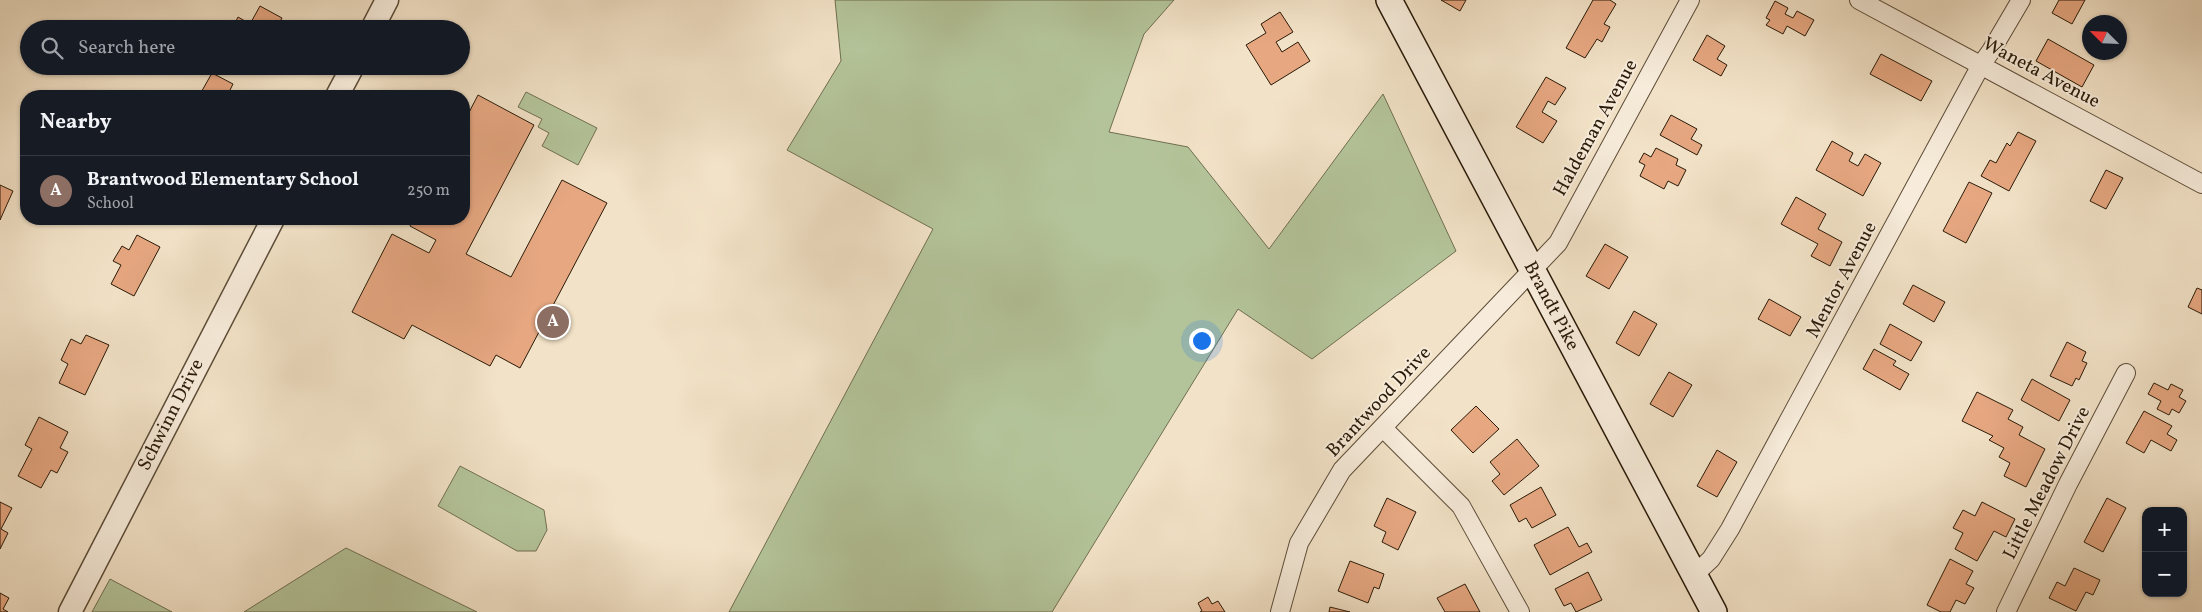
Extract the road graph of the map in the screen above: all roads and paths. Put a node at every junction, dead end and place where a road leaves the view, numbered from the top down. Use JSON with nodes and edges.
{"nodes":[{"id":1,"x":387,"y":0,"type":"edge"},
{"id":2,"x":1389,"y":0,"type":"edge"},
{"id":3,"x":1690,"y":0,"type":"edge"},
{"id":4,"x":1859,"y":0,"type":"edge"},
{"id":5,"x":2021,"y":0,"type":"edge"},
{"id":6,"x":377,"y":20,"type":"edge"},
{"id":7,"x":1981,"y":65,"type":"junction"},
{"id":8,"x":348,"y":75,"type":"edge"},
{"id":9,"x":340,"y":90,"type":"edge"},
{"id":10,"x":2202,"y":184,"type":"edge"},
{"id":11,"x":270,"y":225,"type":"edge"},
{"id":12,"x":1532,"y":271,"type":"junction"},
{"id":13,"x":2126,"y":373,"type":"dead end"},
{"id":14,"x":1383,"y":428,"type":"junction"},
{"id":15,"x":1694,"y":575,"type":"junction"},
{"id":16,"x":70,"y":612,"type":"edge"},
{"id":17,"x":1280,"y":612,"type":"edge"},
{"id":18,"x":1520,"y":612,"type":"edge"},
{"id":19,"x":1714,"y":612,"type":"edge"},
{"id":20,"x":2006,"y":612,"type":"edge"}],
"edges":[{"from":1,"to":6,"type":"street"},
{"from":2,"to":12,"type":"main road","name":"Brandt Pike"},
{"from":3,"to":12,"type":"street","name":"Haldeman Avenue"},
{"from":4,"to":7,"type":"street","name":"Waneta Avenue"},
{"from":5,"to":7,"type":"street","name":"Mentor Avenue"},
{"from":7,"to":10,"type":"street","name":"Waneta Avenue"},
{"from":7,"to":15,"type":"street","name":"Mentor Avenue"},
{"from":8,"to":9,"type":"street"},
{"from":11,"to":16,"type":"street","name":"Schwinn Drive"},
{"from":12,"to":14,"type":"street","name":"Brantwood Drive"},
{"from":12,"to":15,"type":"main road","name":"Brandt Pike"},
{"from":13,"to":20,"type":"street","name":"Little Meadow Drive"},
{"from":14,"to":17,"type":"street","name":"Brantwood Drive"},
{"from":14,"to":18,"type":"street"},
{"from":15,"to":19,"type":"main road","name":"Brandt Pike"}]}
